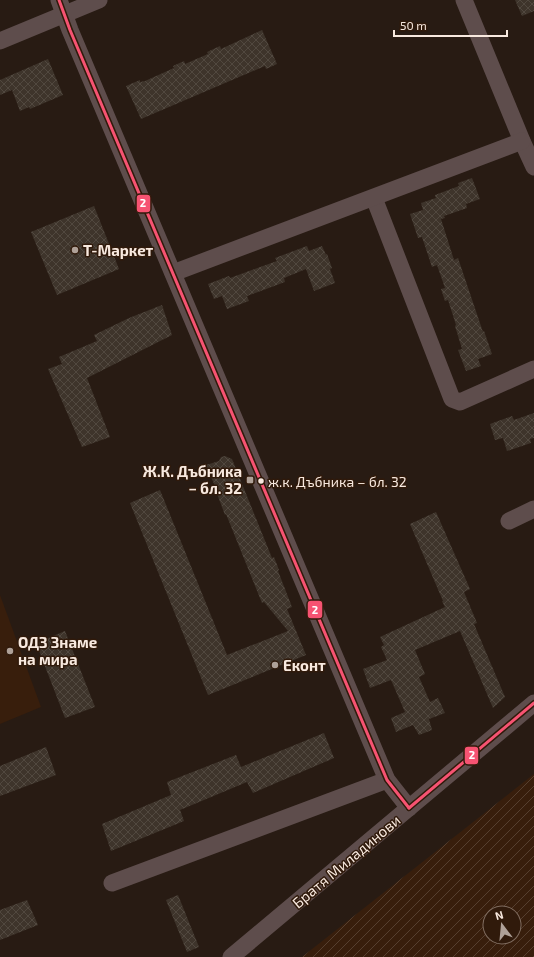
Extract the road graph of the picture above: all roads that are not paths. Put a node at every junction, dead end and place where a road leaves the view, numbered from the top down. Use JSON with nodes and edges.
{"nodes":[{"id":1,"x":99,"y":0,"type":"edge"},
{"id":2,"x":464,"y":0,"type":"edge"},
{"id":3,"x":61,"y":7,"type":"edge"},
{"id":4,"x":0,"y":41,"type":"edge"},
{"id":5,"x":522,"y":142,"type":"junction"},
{"id":6,"x":534,"y":167,"type":"edge"},
{"id":7,"x":374,"y":198,"type":"junction"},
{"id":8,"x":173,"y":274,"type":"junction"},
{"id":9,"x":534,"y":369,"type":"edge"},
{"id":10,"x":534,"y":509,"type":"edge"},
{"id":11,"x":509,"y":521,"type":"dead end"},
{"id":12,"x":534,"y":703,"type":"edge"},
{"id":13,"x":386,"y":780,"type":"junction"},
{"id":14,"x":409,"y":808,"type":"junction"},
{"id":15,"x":112,"y":883,"type":"dead end"},
{"id":16,"x":231,"y":957,"type":"edge"}],
"edges":[{"from":1,"to":3,"type":"street"},
{"from":2,"to":5,"type":"street"},
{"from":3,"to":4,"type":"street"},
{"from":3,"to":8,"type":"street"},
{"from":5,"to":6,"type":"street"},
{"from":5,"to":7,"type":"street"},
{"from":7,"to":8,"type":"street"},
{"from":7,"to":9,"type":"street"},
{"from":8,"to":13,"type":"street"},
{"from":10,"to":11,"type":"street"},
{"from":12,"to":14,"type":"street","name":"Братя Миладинови"},
{"from":13,"to":14,"type":"street"},
{"from":13,"to":15,"type":"street"},
{"from":14,"to":16,"type":"street","name":"Братя Миладинови"}]}
